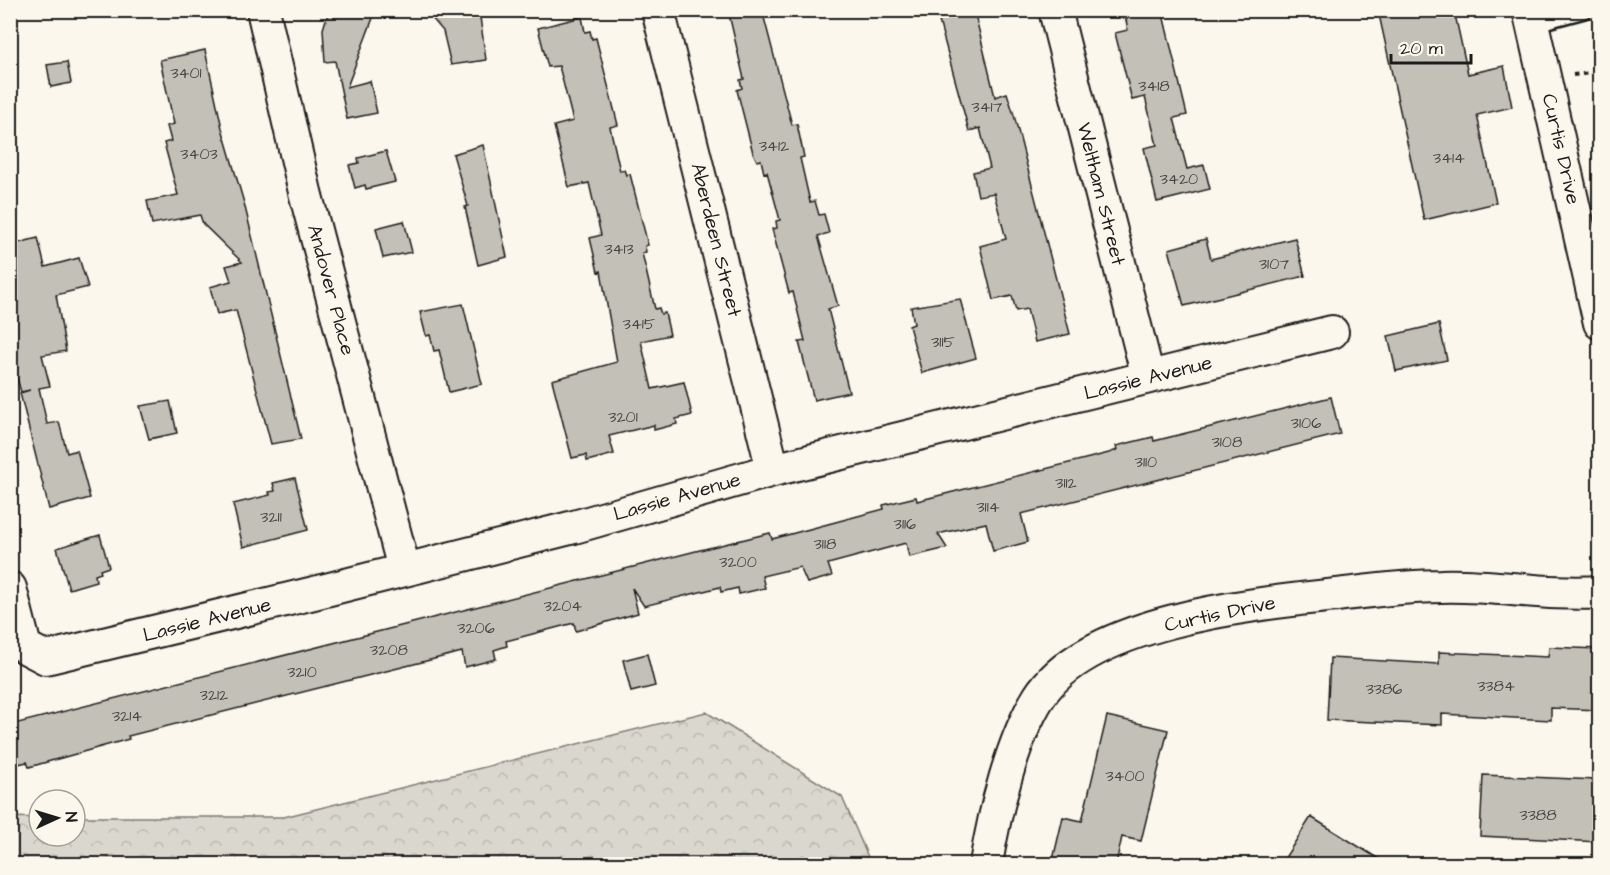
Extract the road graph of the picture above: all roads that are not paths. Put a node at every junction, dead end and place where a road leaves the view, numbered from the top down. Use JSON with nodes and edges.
{"nodes":[{"id":1,"x":263,"y":10,"type":"edge"},
{"id":2,"x":658,"y":10,"type":"edge"},
{"id":3,"x":1055,"y":10,"type":"edge"},
{"id":4,"x":1584,"y":10,"type":"edge"},
{"id":5,"x":1530,"y":17,"type":"edge"},
{"id":6,"x":1599,"y":323,"type":"edge"},
{"id":7,"x":1332,"y":332,"type":"dead end"},
{"id":8,"x":1148,"y":377,"type":"junction"},
{"id":9,"x":773,"y":470,"type":"junction"},
{"id":10,"x":404,"y":569,"type":"junction"},
{"id":11,"x":10,"y":588,"type":"edge"},
{"id":12,"x":1599,"y":592,"type":"edge"},
{"id":13,"x":986,"y":864,"type":"edge"}],
"edges":[{"from":1,"to":10,"type":"street","name":"Andover Place"},
{"from":2,"to":9,"type":"street","name":"Aberdeen Street"},
{"from":3,"to":8,"type":"street","name":"Weltham Street"},
{"from":4,"to":5,"type":"lane"},
{"from":5,"to":6,"type":"street","name":"Curtis Drive"},
{"from":7,"to":8,"type":"street","name":"Lassie Avenue"},
{"from":8,"to":9,"type":"street","name":"Lassie Avenue"},
{"from":9,"to":10,"type":"street","name":"Lassie Avenue"},
{"from":10,"to":11,"type":"street","name":"Lassie Avenue"},
{"from":12,"to":13,"type":"street","name":"Curtis Drive"}]}
